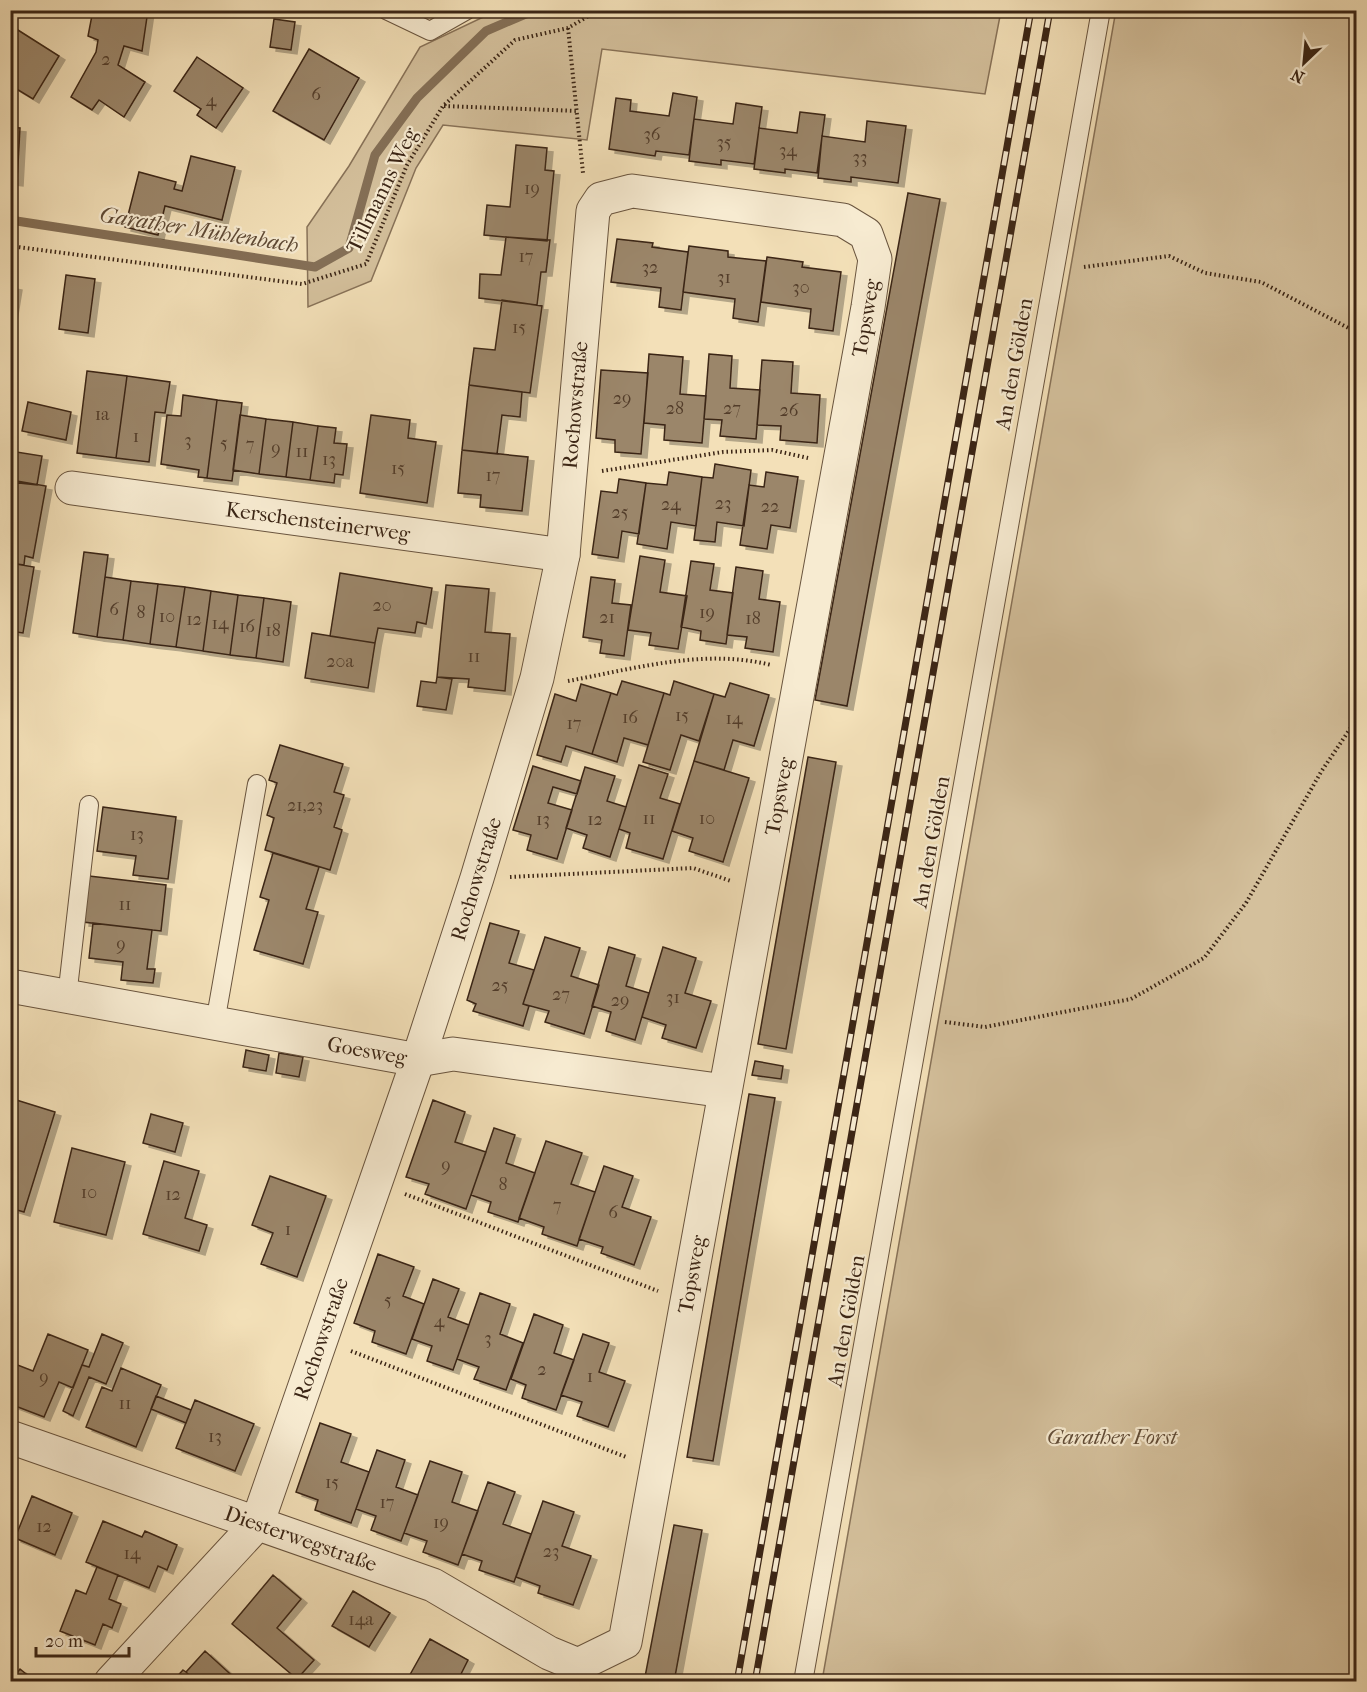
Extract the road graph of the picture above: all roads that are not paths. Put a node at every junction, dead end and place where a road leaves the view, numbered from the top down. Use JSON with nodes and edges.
{"nodes":[{"id":1,"x":386,"y":10,"type":"edge"},
{"id":2,"x":467,"y":10,"type":"edge"},
{"id":3,"x":1101,"y":10,"type":"edge"},
{"id":4,"x":593,"y":211,"type":"joint"},
{"id":5,"x":72,"y":488,"type":"dead end"},
{"id":6,"x":563,"y":555,"type":"junction"},
{"id":7,"x":257,"y":784,"type":"dead end"},
{"id":8,"x":90,"y":805,"type":"dead end"},
{"id":9,"x":10,"y":986,"type":"edge"},
{"id":10,"x":67,"y":997,"type":"junction"},
{"id":11,"x":215,"y":1023,"type":"junction"},
{"id":12,"x":418,"y":1060,"type":"junction"},
{"id":13,"x":725,"y":1091,"type":"junction"},
{"id":14,"x":10,"y":1437,"type":"edge"},
{"id":15,"x":257,"y":1524,"type":"junction"},
{"id":16,"x":625,"y":1642,"type":"joint"},
{"id":17,"x":581,"y":1673,"type":"edge"},
{"id":18,"x":111,"y":1682,"type":"edge"},
{"id":19,"x":803,"y":1682,"type":"edge"}],
"edges":[{"from":1,"to":2,"type":"lane"},
{"from":3,"to":19,"type":"lane","name":"An den Gölden"},
{"from":4,"to":6,"type":"street","name":"Rochowstraße"},
{"from":4,"to":13,"type":"street","name":"Topsweg"},
{"from":5,"to":6,"type":"street","name":"Kerschensteinerweg"},
{"from":6,"to":12,"type":"street","name":"Rochowstraße"},
{"from":7,"to":11,"type":"lane"},
{"from":8,"to":10,"type":"lane"},
{"from":9,"to":10,"type":"street","name":"Goesweg"},
{"from":10,"to":11,"type":"street","name":"Goesweg"},
{"from":11,"to":12,"type":"street","name":"Goesweg"},
{"from":12,"to":13,"type":"street","name":"Goesweg"},
{"from":12,"to":15,"type":"street","name":"Rochowstraße"},
{"from":13,"to":16,"type":"street","name":"Topsweg"},
{"from":14,"to":15,"type":"street","name":"Diesterwegstraße"},
{"from":15,"to":17,"type":"street","name":"Diesterwegstraße"},
{"from":15,"to":18,"type":"street"},
{"from":16,"to":17,"type":"street","name":"Diesterwegstraße"}]}
